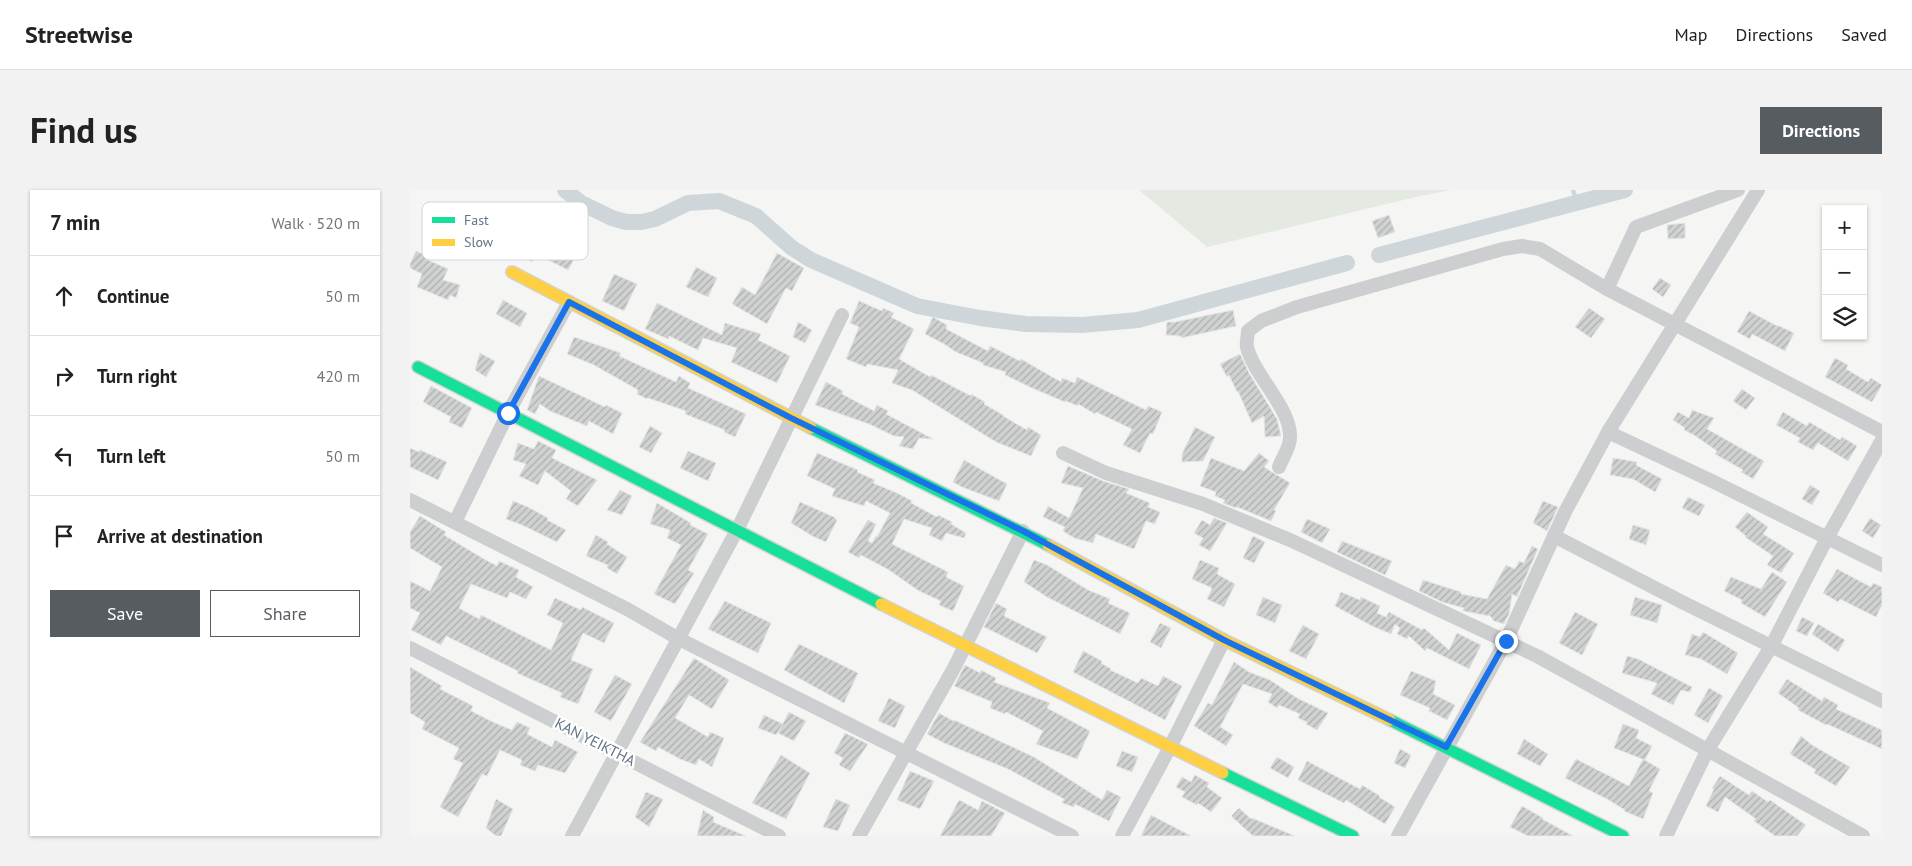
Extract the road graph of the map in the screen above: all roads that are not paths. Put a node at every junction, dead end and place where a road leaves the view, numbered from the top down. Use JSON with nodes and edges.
{"nodes":[{"id":1,"x":1738,"y":190,"type":"edge"},
{"id":2,"x":1758,"y":190,"type":"edge"},
{"id":3,"x":512,"y":272,"type":"dead end"},
{"id":4,"x":1607,"y":289,"type":"junction"},
{"id":5,"x":569,"y":302,"type":"junction"},
{"id":6,"x":842,"y":315,"type":"dead end"},
{"id":7,"x":1675,"y":324,"type":"junction"},
{"id":8,"x":418,"y":367,"type":"dead end"},
{"id":9,"x":508,"y":413,"type":"junction"},
{"id":10,"x":791,"y":418,"type":"junction"},
{"id":11,"x":1608,"y":432,"type":"junction"},
{"id":12,"x":1882,"y":432,"type":"edge"},
{"id":13,"x":1882,"y":440,"type":"edge"},
{"id":14,"x":1063,"y":453,"type":"dead end"},
{"id":15,"x":1279,"y":467,"type":"dead end"},
{"id":16,"x":410,"y":500,"type":"edge"},
{"id":17,"x":455,"y":522,"type":"junction"},
{"id":18,"x":737,"y":530,"type":"junction"},
{"id":19,"x":1023,"y":531,"type":"junction"},
{"id":20,"x":1554,"y":536,"type":"junction"},
{"id":21,"x":1828,"y":538,"type":"junction"},
{"id":22,"x":1882,"y":565,"type":"edge"},
{"id":23,"x":679,"y":639,"type":"junction"},
{"id":24,"x":1224,"y":640,"type":"junction"},
{"id":25,"x":1506,"y":641,"type":"junction"},
{"id":26,"x":1772,"y":645,"type":"junction"},
{"id":27,"x":966,"y":646,"type":"junction"},
{"id":28,"x":410,"y":648,"type":"edge"},
{"id":29,"x":1882,"y":701,"type":"edge"},
{"id":30,"x":1446,"y":747,"type":"junction"},
{"id":31,"x":1169,"y":749,"type":"junction"},
{"id":32,"x":1707,"y":751,"type":"junction"},
{"id":33,"x":616,"y":753,"type":"junction"},
{"id":34,"x":907,"y":753,"type":"junction"},
{"id":35,"x":572,"y":836,"type":"edge"},
{"id":36,"x":779,"y":836,"type":"edge"},
{"id":37,"x":859,"y":836,"type":"edge"},
{"id":38,"x":1072,"y":836,"type":"edge"},
{"id":39,"x":1122,"y":836,"type":"edge"},
{"id":40,"x":1353,"y":836,"type":"edge"},
{"id":41,"x":1398,"y":836,"type":"edge"},
{"id":42,"x":1623,"y":836,"type":"edge"},
{"id":43,"x":1666,"y":836,"type":"edge"},
{"id":44,"x":1864,"y":836,"type":"edge"}],
"edges":[{"from":1,"to":4,"type":"street"},
{"from":2,"to":7,"type":"street"},
{"from":3,"to":5,"type":"street"},
{"from":4,"to":7,"type":"street"},
{"from":4,"to":15,"type":"street"},
{"from":5,"to":9,"type":"street"},
{"from":5,"to":10,"type":"street"},
{"from":6,"to":10,"type":"street"},
{"from":7,"to":11,"type":"street"},
{"from":7,"to":12,"type":"street"},
{"from":8,"to":9,"type":"street"},
{"from":9,"to":17,"type":"street"},
{"from":9,"to":18,"type":"street"},
{"from":10,"to":18,"type":"street"},
{"from":10,"to":19,"type":"street"},
{"from":11,"to":20,"type":"street"},
{"from":11,"to":21,"type":"street"},
{"from":13,"to":21,"type":"street"},
{"from":14,"to":25,"type":"street"},
{"from":16,"to":17,"type":"street"},
{"from":17,"to":23,"type":"street"},
{"from":18,"to":23,"type":"street"},
{"from":18,"to":27,"type":"street"},
{"from":19,"to":24,"type":"street"},
{"from":19,"to":27,"type":"street"},
{"from":20,"to":25,"type":"street"},
{"from":20,"to":26,"type":"street"},
{"from":21,"to":22,"type":"street"},
{"from":21,"to":26,"type":"street"},
{"from":23,"to":33,"type":"street"},
{"from":23,"to":34,"type":"street"},
{"from":24,"to":30,"type":"street"},
{"from":24,"to":31,"type":"street"},
{"from":25,"to":30,"type":"street"},
{"from":25,"to":32,"type":"street"},
{"from":26,"to":29,"type":"street"},
{"from":26,"to":32,"type":"street"},
{"from":27,"to":31,"type":"street"},
{"from":27,"to":34,"type":"street"},
{"from":28,"to":33,"type":"street","name":"KAN YEIKTHA"},
{"from":30,"to":41,"type":"street"},
{"from":30,"to":42,"type":"street"},
{"from":31,"to":39,"type":"street"},
{"from":31,"to":40,"type":"street"},
{"from":32,"to":43,"type":"street"},
{"from":32,"to":44,"type":"street"},
{"from":33,"to":35,"type":"street"},
{"from":33,"to":36,"type":"street","name":"KAN YEIKTHA"},
{"from":34,"to":37,"type":"street"},
{"from":34,"to":38,"type":"street"}]}
